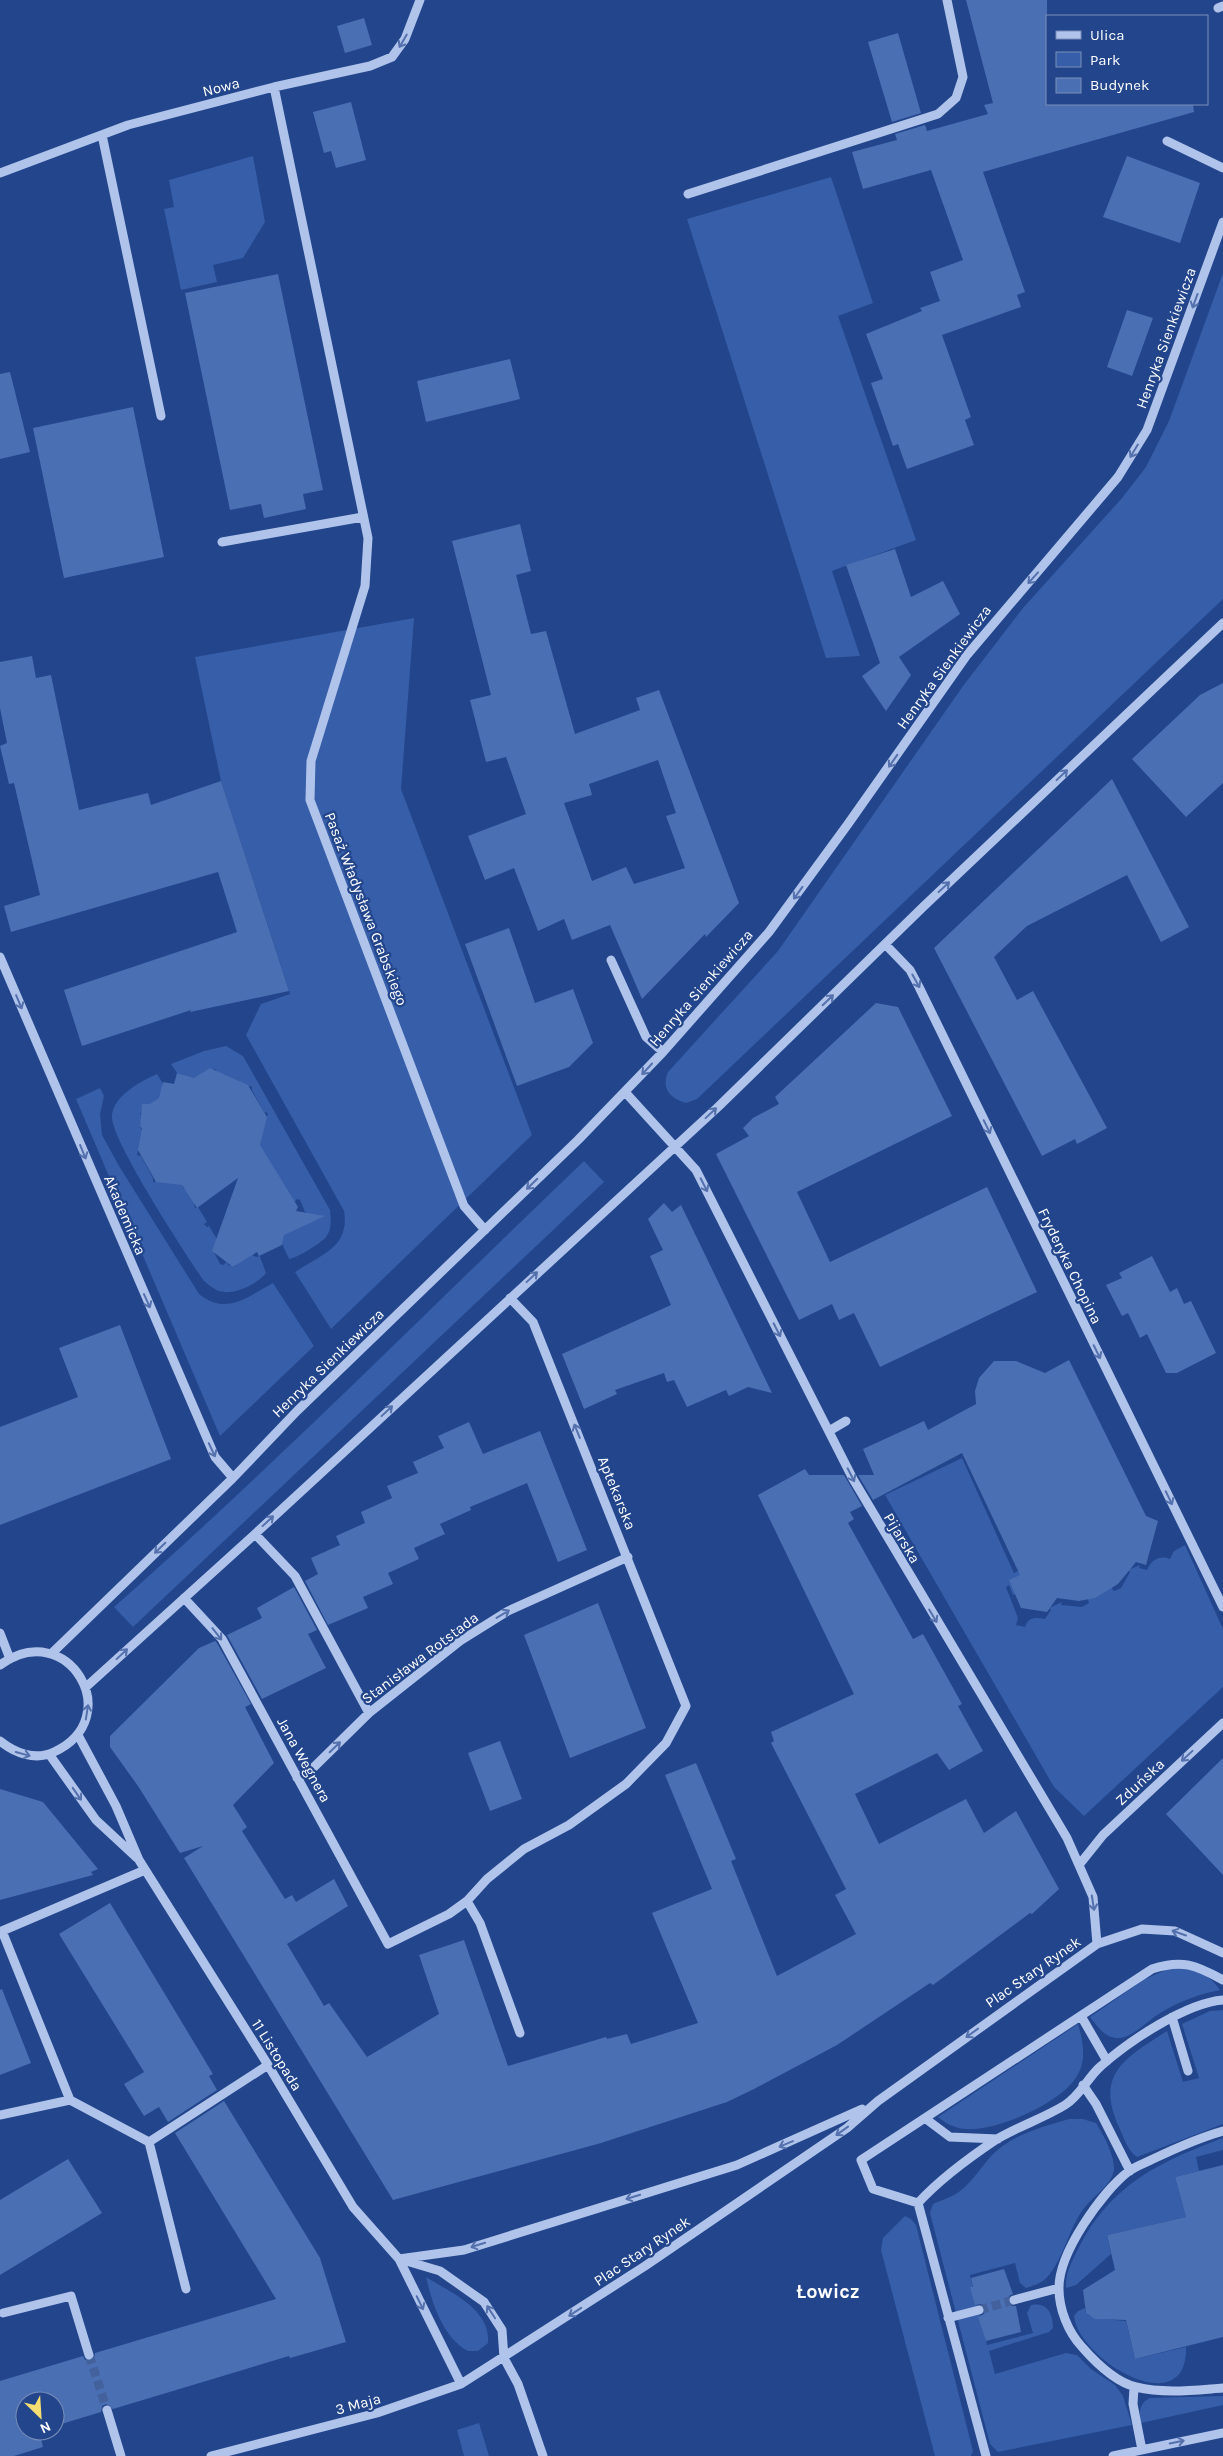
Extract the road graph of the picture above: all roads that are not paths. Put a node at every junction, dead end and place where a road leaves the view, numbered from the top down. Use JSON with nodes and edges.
{"nodes":[{"id":1,"x":420,"y":0,"type":"edge"},
{"id":2,"x":947,"y":0,"type":"edge"},
{"id":3,"x":274,"y":87,"type":"junction"},
{"id":4,"x":102,"y":135,"type":"junction"},
{"id":5,"x":1167,"y":141,"type":"dead end"},
{"id":6,"x":1223,"y":168,"type":"edge"},
{"id":7,"x":0,"y":173,"type":"edge"},
{"id":8,"x":688,"y":194,"type":"dead end"},
{"id":9,"x":1223,"y":222,"type":"edge"},
{"id":10,"x":162,"y":416,"type":"dead end"},
{"id":11,"x":363,"y":517,"type":"junction"},
{"id":12,"x":222,"y":542,"type":"dead end"},
{"id":13,"x":1223,"y":622,"type":"edge"},
{"id":14,"x":885,"y":944,"type":"junction"},
{"id":15,"x":0,"y":957,"type":"edge"},
{"id":16,"x":611,"y":960,"type":"dead end"},
{"id":17,"x":663,"y":1052,"type":"junction"},
{"id":18,"x":625,"y":1092,"type":"junction"},
{"id":19,"x":675,"y":1146,"type":"junction"},
{"id":20,"x":484,"y":1230,"type":"junction"},
{"id":21,"x":510,"y":1298,"type":"junction"},
{"id":22,"x":846,"y":1421,"type":"dead end"},
{"id":23,"x":829,"y":1431,"type":"junction"},
{"id":24,"x":233,"y":1478,"type":"junction"},
{"id":25,"x":255,"y":1534,"type":"junction"},
{"id":26,"x":628,"y":1557,"type":"junction"},
{"id":27,"x":184,"y":1598,"type":"junction"},
{"id":28,"x":1223,"y":1607,"type":"edge"},
{"id":29,"x":0,"y":1632,"type":"edge"},
{"id":30,"x":52,"y":1654,"type":"junction"},
{"id":31,"x":10,"y":1658,"type":"junction"},
{"id":32,"x":0,"y":1666,"type":"edge"},
{"id":33,"x":86,"y":1686,"type":"junction"},
{"id":34,"x":369,"y":1713,"type":"junction"},
{"id":35,"x":1223,"y":1723,"type":"edge"},
{"id":36,"x":78,"y":1735,"type":"junction"},
{"id":37,"x":0,"y":1741,"type":"edge"},
{"id":38,"x":49,"y":1754,"type":"junction"},
{"id":39,"x":297,"y":1778,"type":"junction"},
{"id":40,"x":139,"y":1860,"type":"junction"},
{"id":41,"x":1079,"y":1864,"type":"junction"},
{"id":42,"x":145,"y":1870,"type":"junction"},
{"id":43,"x":467,"y":1901,"type":"junction"},
{"id":44,"x":1097,"y":1944,"type":"junction"},
{"id":45,"x":1223,"y":1953,"type":"edge"},
{"id":46,"x":1223,"y":1980,"type":"edge"},
{"id":47,"x":1223,"y":2000,"type":"edge"},
{"id":48,"x":1081,"y":2016,"type":"junction"},
{"id":49,"x":1172,"y":2017,"type":"junction"},
{"id":50,"x":520,"y":2033,"type":"dead end"},
{"id":51,"x":1107,"y":2061,"type":"junction"},
{"id":52,"x":268,"y":2065,"type":"junction"},
{"id":53,"x":1188,"y":2071,"type":"dead end"},
{"id":54,"x":1083,"y":2085,"type":"junction"},
{"id":55,"x":70,"y":2100,"type":"junction"},
{"id":56,"x":878,"y":2101,"type":"junction"},
{"id":57,"x":0,"y":2115,"type":"edge"},
{"id":58,"x":926,"y":2119,"type":"junction"},
{"id":59,"x":1223,"y":2131,"type":"edge"},
{"id":60,"x":998,"y":2139,"type":"junction"},
{"id":61,"x":149,"y":2142,"type":"junction"},
{"id":62,"x":1130,"y":2171,"type":"junction"},
{"id":63,"x":918,"y":2204,"type":"junction"},
{"id":64,"x":399,"y":2259,"type":"junction"},
{"id":65,"x":1059,"y":2288,"type":"junction"},
{"id":66,"x":186,"y":2289,"type":"dead end"},
{"id":67,"x":1014,"y":2300,"type":"tunnel mouth"},
{"id":68,"x":979,"y":2310,"type":"tunnel mouth"},
{"id":69,"x":3,"y":2312,"type":"dead end"},
{"id":70,"x":948,"y":2318,"type":"junction"},
{"id":71,"x":89,"y":2354,"type":"tunnel mouth"},
{"id":72,"x":504,"y":2358,"type":"junction"},
{"id":73,"x":461,"y":2384,"type":"junction"},
{"id":74,"x":1134,"y":2387,"type":"junction"},
{"id":75,"x":1223,"y":2388,"type":"edge"},
{"id":76,"x":107,"y":2410,"type":"tunnel mouth"},
{"id":77,"x":1223,"y":2432,"type":"edge"},
{"id":78,"x":1142,"y":2450,"type":"junction"},
{"id":79,"x":121,"y":2456,"type":"edge"},
{"id":80,"x":211,"y":2456,"type":"edge"},
{"id":81,"x":543,"y":2456,"type":"edge"},
{"id":82,"x":986,"y":2456,"type":"edge"},
{"id":83,"x":1113,"y":2456,"type":"edge"}],
"edges":[{"from":1,"to":3,"type":"street","name":"Nowa","one_way":true},
{"from":2,"to":8,"type":"street"},
{"from":3,"to":4,"type":"street","name":"Nowa"},
{"from":3,"to":11,"type":"street","name":"Pasaż Władysława Grabskiego"},
{"from":4,"to":7,"type":"street","name":"Nowa"},
{"from":4,"to":10,"type":"street"},
{"from":5,"to":6,"type":"street"},
{"from":9,"to":17,"type":"street","name":"Henryka Sienkiewicza","one_way":true},
{"from":11,"to":12,"type":"street"},
{"from":11,"to":20,"type":"street","name":"Pasaż Władysława Grabskiego"},
{"from":14,"to":13,"type":"street","one_way":true},
{"from":19,"to":14,"type":"street","one_way":true},
{"from":14,"to":28,"type":"street","name":"Fryderyka Chopina","one_way":true},
{"from":15,"to":24,"type":"street","name":"Akademicka","one_way":true},
{"from":16,"to":17,"type":"street"},
{"from":17,"to":18,"type":"street","name":"Henryka Sienkiewicza","one_way":true},
{"from":18,"to":19,"type":"street"},
{"from":18,"to":20,"type":"street","name":"Henryka Sienkiewicza","one_way":true},
{"from":21,"to":19,"type":"street","one_way":true},
{"from":19,"to":23,"type":"street","name":"Pijarska","one_way":true},
{"from":20,"to":24,"type":"street","name":"Henryka Sienkiewicza"},
{"from":25,"to":21,"type":"street","one_way":true},
{"from":26,"to":21,"type":"street","name":"Aptekarska","one_way":true},
{"from":22,"to":23,"type":"street"},
{"from":23,"to":41,"type":"street","name":"Pijarska","one_way":true},
{"from":24,"to":30,"type":"street","name":"Henryka Sienkiewicza","one_way":true},
{"from":25,"to":27,"type":"street"},
{"from":25,"to":34,"type":"street"},
{"from":34,"to":26,"type":"street","name":"Stanisława Rotstada","one_way":true},
{"from":26,"to":43,"type":"street","name":"Aptekarska"},
{"from":33,"to":27,"type":"street","one_way":true},
{"from":27,"to":39,"type":"street","name":"Jana Wegnera","one_way":true},
{"from":29,"to":31,"type":"street"},
{"from":30,"to":31,"type":"street"},
{"from":30,"to":33,"type":"street"},
{"from":31,"to":32,"type":"street"},
{"from":36,"to":33,"type":"street","one_way":true},
{"from":39,"to":34,"type":"street","name":"Stanisława Rotstada","one_way":true},
{"from":35,"to":41,"type":"street","name":"Zduńska","one_way":true},
{"from":36,"to":38,"type":"street"},
{"from":36,"to":40,"type":"street","name":"11 Listopada"},
{"from":37,"to":38,"type":"street","one_way":true},
{"from":38,"to":40,"type":"street","name":"11 Listopada","one_way":true},
{"from":39,"to":43,"type":"street","name":"Jana Wegnera"},
{"from":40,"to":42,"type":"street","name":"11 Listopada"},
{"from":41,"to":44,"type":"street","name":"Pijarska","one_way":true},
{"from":42,"to":52,"type":"street","name":"11 Listopada"},
{"from":42,"to":55,"type":"street"},
{"from":43,"to":50,"type":"street"},
{"from":45,"to":44,"type":"street","name":"Plac Stary Rynek","one_way":true},
{"from":44,"to":56,"type":"street","name":"Plac Stary Rynek","one_way":true},
{"from":46,"to":48,"type":"street"},
{"from":47,"to":49,"type":"street"},
{"from":48,"to":51,"type":"street"},
{"from":48,"to":58,"type":"street"},
{"from":49,"to":51,"type":"street"},
{"from":49,"to":53,"type":"street"},
{"from":51,"to":54,"type":"street"},
{"from":52,"to":61,"type":"street"},
{"from":52,"to":64,"type":"street","name":"11 Listopada"},
{"from":54,"to":60,"type":"street"},
{"from":54,"to":62,"type":"street"},
{"from":55,"to":57,"type":"street"},
{"from":55,"to":61,"type":"street"},
{"from":56,"to":64,"type":"street","name":"Plac Stary Rynek","one_way":true},
{"from":56,"to":72,"type":"street","name":"Plac Stary Rynek","one_way":true},
{"from":58,"to":60,"type":"street"},
{"from":58,"to":63,"type":"street"},
{"from":59,"to":62,"type":"street"},
{"from":60,"to":63,"type":"street"},
{"from":61,"to":66,"type":"street"},
{"from":62,"to":65,"type":"street"},
{"from":63,"to":70,"type":"street"},
{"from":72,"to":64,"type":"street","one_way":true},
{"from":64,"to":73,"type":"street","name":"11 Listopada","one_way":true},
{"from":65,"to":67,"type":"street"},
{"from":65,"to":74,"type":"street"},
{"from":68,"to":70,"type":"street"},
{"from":69,"to":71,"type":"street"},
{"from":70,"to":82,"type":"street"},
{"from":72,"to":73,"type":"street","name":"3 Maja"},
{"from":72,"to":81,"type":"street"},
{"from":73,"to":80,"type":"street","name":"3 Maja"},
{"from":74,"to":75,"type":"street"},
{"from":74,"to":78,"type":"street"},
{"from":76,"to":79,"type":"street"},
{"from":78,"to":77,"type":"street","one_way":true},
{"from":78,"to":83,"type":"street"}]}
